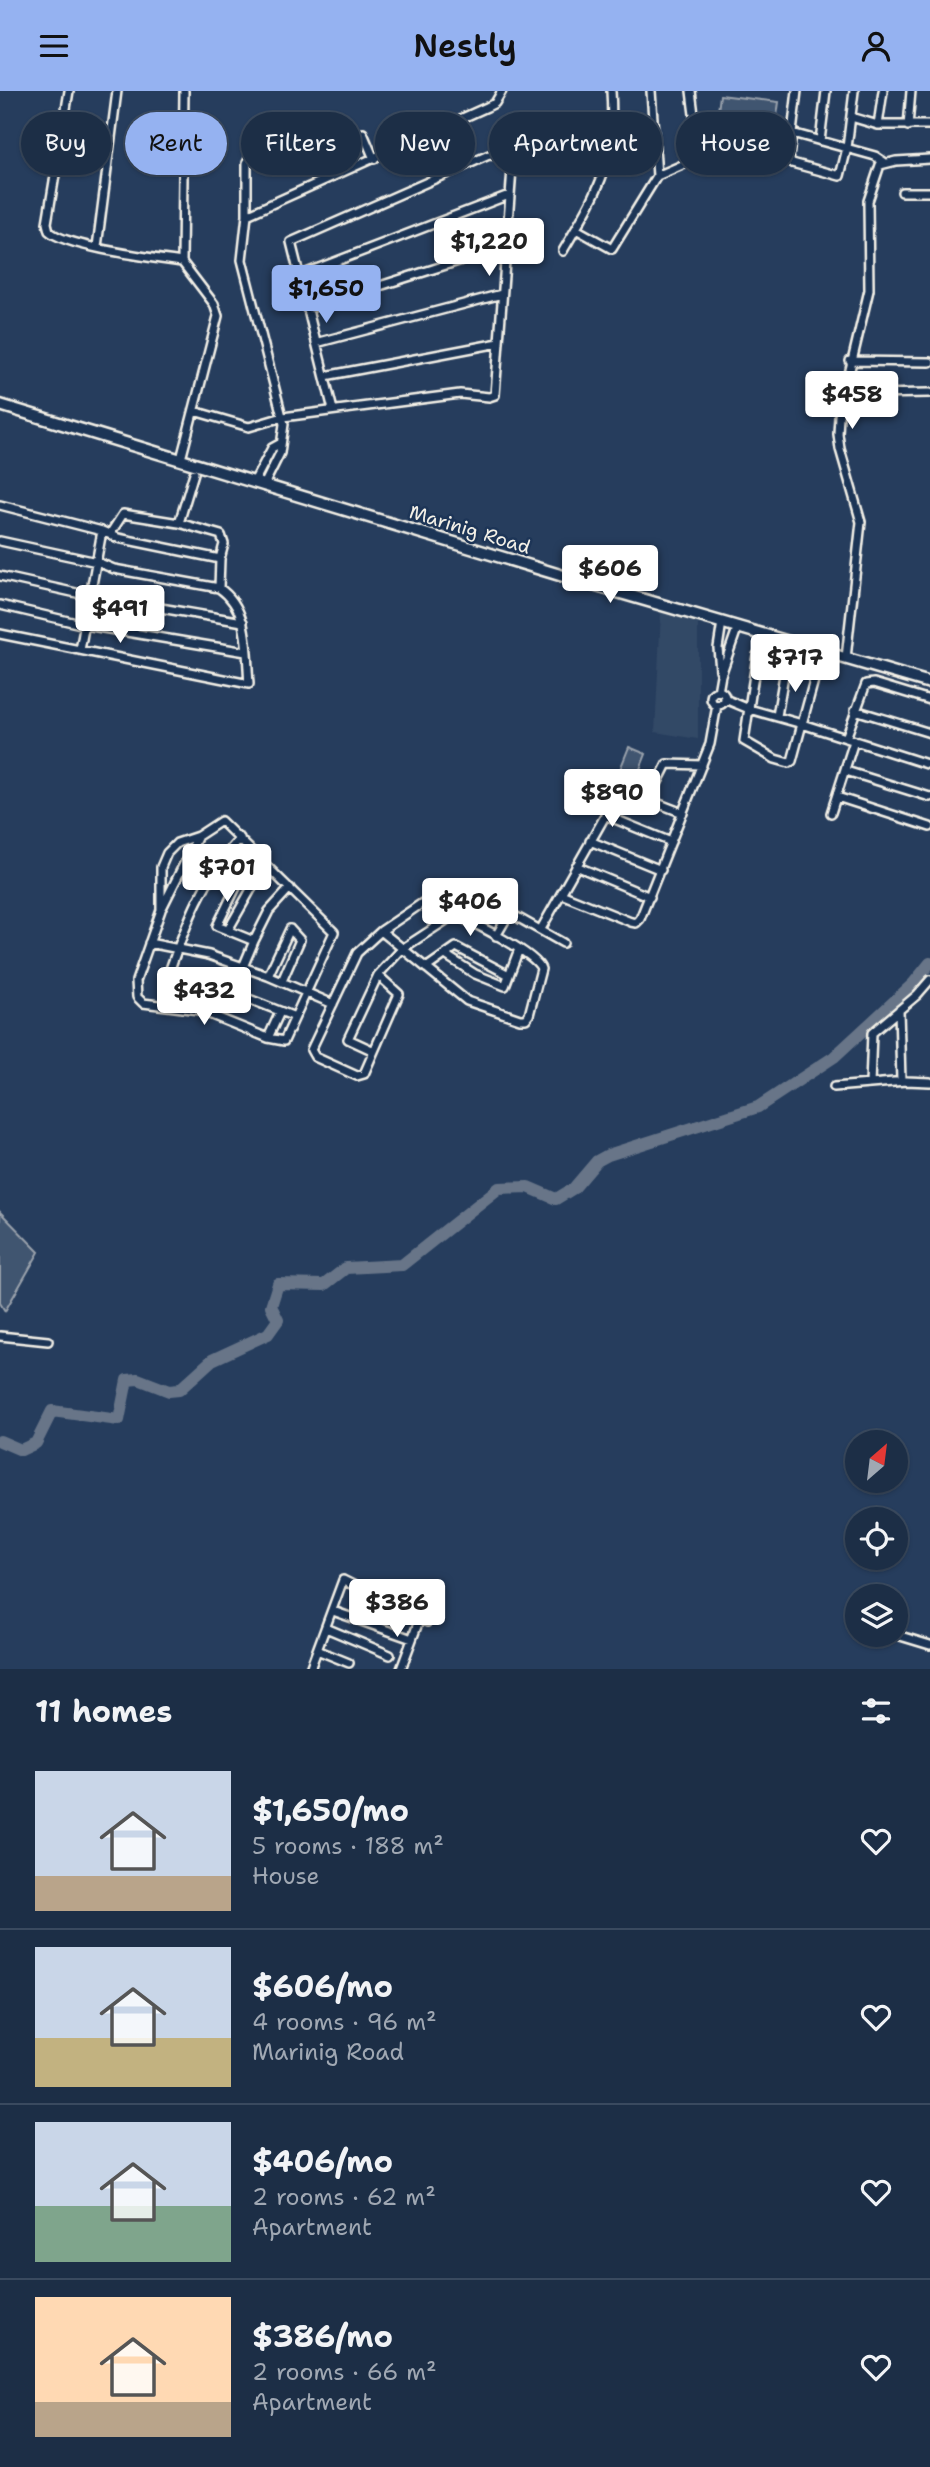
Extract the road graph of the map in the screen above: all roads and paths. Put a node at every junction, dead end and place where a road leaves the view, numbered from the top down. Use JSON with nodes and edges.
{"nodes":[{"id":1,"x":69,"y":91,"type":"edge"},
{"id":2,"x":117,"y":91,"type":"edge"},
{"id":3,"x":184,"y":91,"type":"edge"},
{"id":4,"x":502,"y":91,"type":"edge"},
{"id":5,"x":611,"y":91,"type":"edge"},
{"id":6,"x":651,"y":91,"type":"edge"},
{"id":7,"x":691,"y":91,"type":"edge"},
{"id":8,"x":797,"y":91,"type":"edge"},
{"id":9,"x":826,"y":91,"type":"edge"},
{"id":10,"x":854,"y":91,"type":"edge"},
{"id":11,"x":883,"y":91,"type":"edge"},
{"id":12,"x":911,"y":91,"type":"edge"},
{"id":13,"x":794,"y":112,"type":"edge"},
{"id":14,"x":851,"y":117,"type":"junction"},
{"id":15,"x":878,"y":125,"type":"junction"},
{"id":16,"x":930,"y":125,"type":"edge"},
{"id":17,"x":908,"y":126,"type":"junction"},
{"id":18,"x":795,"y":134,"type":"edge"},
{"id":19,"x":820,"y":141,"type":"junction"},
{"id":20,"x":847,"y":148,"type":"junction"},
{"id":21,"x":374,"y":159,"type":"junction"},
{"id":22,"x":930,"y":159,"type":"edge"},
{"id":23,"x":884,"y":162,"type":"junction"},
{"id":24,"x":795,"y":164,"type":"edge"},
{"id":25,"x":657,"y":176,"type":"junction"},
{"id":26,"x":902,"y":192,"type":"dead end"},
{"id":27,"x":930,"y":192,"type":"edge"},
{"id":28,"x":509,"y":195,"type":"junction"},
{"id":29,"x":247,"y":215,"type":"junction"},
{"id":30,"x":576,"y":229,"type":"junction"},
{"id":31,"x":506,"y":246,"type":"junction"},
{"id":32,"x":97,"y":247,"type":"junction"},
{"id":33,"x":563,"y":251,"type":"dead end"},
{"id":34,"x":182,"y":262,"type":"junction"},
{"id":35,"x":298,"y":276,"type":"junction"},
{"id":36,"x":502,"y":293,"type":"junction"},
{"id":37,"x":307,"y":309,"type":"junction"},
{"id":38,"x":316,"y":343,"type":"junction"},
{"id":39,"x":499,"y":343,"type":"junction"},
{"id":40,"x":850,"y":361,"type":"junction"},
{"id":41,"x":930,"y":362,"type":"edge"},
{"id":42,"x":325,"y":376,"type":"junction"},
{"id":43,"x":930,"y":393,"type":"edge"},
{"id":44,"x":871,"y":394,"type":"dead end"},
{"id":45,"x":0,"y":405,"type":"edge"},
{"id":46,"x":333,"y":410,"type":"junction"},
{"id":47,"x":194,"y":411,"type":"junction"},
{"id":48,"x":283,"y":417,"type":"junction"},
{"id":49,"x":181,"y":459,"type":"junction"},
{"id":50,"x":194,"y":474,"type":"dead end"},
{"id":51,"x":259,"y":483,"type":"junction"},
{"id":52,"x":0,"y":505,"type":"edge"},
{"id":53,"x":179,"y":523,"type":"junction"},
{"id":54,"x":106,"y":533,"type":"junction"},
{"id":55,"x":0,"y":541,"type":"edge"},
{"id":56,"x":220,"y":559,"type":"junction"},
{"id":57,"x":97,"y":562,"type":"junction"},
{"id":58,"x":0,"y":576,"type":"edge"},
{"id":59,"x":219,"y":588,"type":"junction"},
{"id":60,"x":90,"y":596,"type":"junction"},
{"id":61,"x":0,"y":605,"type":"edge"},
{"id":62,"x":243,"y":622,"type":"junction"},
{"id":63,"x":722,"y":622,"type":"junction"},
{"id":64,"x":85,"y":625,"type":"junction"},
{"id":65,"x":738,"y":626,"type":"junction"},
{"id":66,"x":0,"y":634,"type":"edge"},
{"id":67,"x":80,"y":650,"type":"junction"},
{"id":68,"x":246,"y":652,"type":"junction"},
{"id":69,"x":757,"y":655,"type":"dead end"},
{"id":70,"x":846,"y":659,"type":"junction"},
{"id":71,"x":786,"y":663,"type":"dead end"},
{"id":72,"x":816,"y":673,"type":"dead end"},
{"id":73,"x":721,"y":675,"type":"junction"},
{"id":74,"x":930,"y":683,"type":"edge"},
{"id":75,"x":718,"y":692,"type":"junction"},
{"id":76,"x":725,"y":699,"type":"junction"},
{"id":77,"x":930,"y":700,"type":"edge"},
{"id":78,"x":717,"y":705,"type":"junction"},
{"id":79,"x":748,"y":709,"type":"junction"},
{"id":80,"x":855,"y":710,"type":"junction"},
{"id":81,"x":777,"y":716,"type":"junction"},
{"id":82,"x":802,"y":723,"type":"junction"},
{"id":83,"x":930,"y":733,"type":"edge"},
{"id":84,"x":846,"y":739,"type":"junction"},
{"id":85,"x":855,"y":741,"type":"junction"},
{"id":86,"x":702,"y":765,"type":"junction"},
{"id":87,"x":930,"y":765,"type":"edge"},
{"id":88,"x":846,"y":771,"type":"junction"},
{"id":89,"x":837,"y":797,"type":"junction"},
{"id":90,"x":930,"y":797,"type":"edge"},
{"id":91,"x":649,"y":800,"type":"junction"},
{"id":92,"x":683,"y":813,"type":"junction"},
{"id":93,"x":831,"y":813,"type":"dead end"},
{"id":94,"x":604,"y":815,"type":"junction"},
{"id":95,"x":930,"y":827,"type":"edge"},
{"id":96,"x":198,"y":837,"type":"junction"},
{"id":97,"x":240,"y":838,"type":"junction"},
{"id":98,"x":590,"y":841,"type":"junction"},
{"id":99,"x":671,"y":842,"type":"junction"},
{"id":100,"x":222,"y":858,"type":"junction"},
{"id":101,"x":576,"y":866,"type":"junction"},
{"id":102,"x":661,"y":870,"type":"junction"},
{"id":103,"x":242,"y":876,"type":"junction"},
{"id":104,"x":290,"y":888,"type":"junction"},
{"id":105,"x":561,"y":894,"type":"junction"},
{"id":106,"x":650,"y":897,"type":"junction"},
{"id":107,"x":162,"y":910,"type":"junction"},
{"id":108,"x":510,"y":912,"type":"junction"},
{"id":109,"x":541,"y":929,"type":"junction"},
{"id":110,"x":228,"y":930,"type":"junction"},
{"id":111,"x":381,"y":931,"type":"junction"},
{"id":112,"x":496,"y":936,"type":"junction"},
{"id":113,"x":254,"y":941,"type":"junction"},
{"id":114,"x":149,"y":943,"type":"junction"},
{"id":115,"x":563,"y":943,"type":"dead end"},
{"id":116,"x":402,"y":949,"type":"junction"},
{"id":117,"x":519,"y":949,"type":"junction"},
{"id":118,"x":177,"y":950,"type":"junction"},
{"id":119,"x":447,"y":956,"type":"junction"},
{"id":120,"x":243,"y":967,"type":"junction"},
{"id":121,"x":426,"y":968,"type":"junction"},
{"id":122,"x":378,"y":975,"type":"junction"},
{"id":123,"x":509,"y":975,"type":"junction"},
{"id":124,"x":268,"y":976,"type":"junction"},
{"id":125,"x":930,"y":979,"type":"edge"},
{"id":126,"x":282,"y":981,"type":"junction"},
{"id":127,"x":305,"y":992,"type":"junction"},
{"id":128,"x":333,"y":1004,"type":"junction"},
{"id":129,"x":899,"y":1010,"type":"junction"},
{"id":130,"x":280,"y":1012,"type":"junction"},
{"id":131,"x":295,"y":1017,"type":"junction"},
{"id":132,"x":268,"y":1038,"type":"junction"},
{"id":133,"x":374,"y":1051,"type":"junction"},
{"id":134,"x":901,"y":1081,"type":"junction"},
{"id":135,"x":930,"y":1082,"type":"edge"},
{"id":136,"x":870,"y":1084,"type":"junction"},
{"id":137,"x":834,"y":1087,"type":"dead end"},
{"id":138,"x":0,"y":1336,"type":"edge"},
{"id":139,"x":48,"y":1341,"type":"dead end"},
{"id":140,"x":332,"y":1611,"type":"junction"},
{"id":141,"x":326,"y":1628,"type":"junction"},
{"id":142,"x":908,"y":1638,"type":"edge"},
{"id":143,"x":412,"y":1639,"type":"junction"},
{"id":144,"x":930,"y":1645,"type":"edge"},
{"id":145,"x":317,"y":1650,"type":"junction"},
{"id":146,"x":390,"y":1655,"type":"dead end"},
{"id":147,"x":349,"y":1663,"type":"dead end"},
{"id":148,"x":310,"y":1669,"type":"edge"},
{"id":149,"x":401,"y":1669,"type":"edge"}],
"edges":[{"from":1,"to":32,"type":"street"},
{"from":2,"to":32,"type":"street"},
{"from":3,"to":34,"type":"street"},
{"from":4,"to":21,"type":"street"},
{"from":5,"to":30,"type":"street"},
{"from":6,"to":25,"type":"street"},
{"from":7,"to":25,"type":"street"},
{"from":8,"to":13,"type":"street"},
{"from":9,"to":19,"type":"street"},
{"from":10,"to":14,"type":"street"},
{"from":11,"to":15,"type":"street"},
{"from":12,"to":17,"type":"street"},
{"from":14,"to":15,"type":"street"},
{"from":14,"to":20,"type":"street"},
{"from":15,"to":17,"type":"street"},
{"from":16,"to":17,"type":"street"},
{"from":18,"to":19,"type":"street"},
{"from":19,"to":20,"type":"street"},
{"from":20,"to":23,"type":"street"},
{"from":20,"to":24,"type":"street"},
{"from":21,"to":29,"type":"street"},
{"from":21,"to":29,"type":"street"},
{"from":22,"to":23,"type":"street"},
{"from":23,"to":40,"type":"street"},
{"from":25,"to":30,"type":"street"},
{"from":26,"to":27,"type":"street"},
{"from":28,"to":31,"type":"street"},
{"from":28,"to":35,"type":"street"},
{"from":28,"to":35,"type":"street"},
{"from":29,"to":48,"type":"street"},
{"from":30,"to":33,"type":"street"},
{"from":31,"to":36,"type":"street"},
{"from":31,"to":37,"type":"street"},
{"from":32,"to":34,"type":"street"},
{"from":34,"to":47,"type":"street"},
{"from":35,"to":37,"type":"street"},
{"from":36,"to":38,"type":"street"},
{"from":36,"to":39,"type":"street"},
{"from":37,"to":38,"type":"street"},
{"from":38,"to":42,"type":"street"},
{"from":39,"to":42,"type":"street"},
{"from":39,"to":46,"type":"street"},
{"from":40,"to":41,"type":"street"},
{"from":40,"to":70,"type":"street"},
{"from":42,"to":46,"type":"street"},
{"from":43,"to":44,"type":"street"},
{"from":45,"to":49,"type":"street","name":"Marinig Road"},
{"from":46,"to":48,"type":"street"},
{"from":47,"to":48,"type":"street"},
{"from":47,"to":49,"type":"street"},
{"from":48,"to":51,"type":"street"},
{"from":49,"to":51,"type":"street","name":"Marinig Road"},
{"from":50,"to":53,"type":"street"},
{"from":51,"to":63,"type":"street","name":"Marinig Road"},
{"from":52,"to":54,"type":"street"},
{"from":53,"to":54,"type":"street"},
{"from":53,"to":56,"type":"street"},
{"from":54,"to":56,"type":"street"},
{"from":54,"to":57,"type":"street"},
{"from":55,"to":57,"type":"street"},
{"from":56,"to":59,"type":"street"},
{"from":57,"to":59,"type":"street"},
{"from":57,"to":60,"type":"street"},
{"from":58,"to":60,"type":"street"},
{"from":59,"to":62,"type":"street"},
{"from":60,"to":62,"type":"street"},
{"from":60,"to":64,"type":"street"},
{"from":61,"to":64,"type":"street"},
{"from":62,"to":68,"type":"street"},
{"from":63,"to":65,"type":"street","name":"Marinig Road"},
{"from":63,"to":73,"type":"street"},
{"from":64,"to":67,"type":"street"},
{"from":64,"to":68,"type":"street"},
{"from":65,"to":70,"type":"street","name":"Marinig Road"},
{"from":65,"to":73,"type":"street"},
{"from":66,"to":67,"type":"street"},
{"from":67,"to":68,"type":"street"},
{"from":69,"to":79,"type":"street"},
{"from":70,"to":74,"type":"street","name":"Marinig Road"},
{"from":71,"to":81,"type":"street"},
{"from":72,"to":82,"type":"street"},
{"from":73,"to":75,"type":"street"},
{"from":75,"to":76,"type":"street"},
{"from":75,"to":78,"type":"street"},
{"from":76,"to":78,"type":"street"},
{"from":76,"to":79,"type":"street"},
{"from":77,"to":80,"type":"street"},
{"from":78,"to":86,"type":"street"},
{"from":79,"to":81,"type":"street"},
{"from":79,"to":82,"type":"street"},
{"from":80,"to":83,"type":"street"},
{"from":80,"to":84,"type":"street"},
{"from":81,"to":82,"type":"street"},
{"from":82,"to":84,"type":"street"},
{"from":84,"to":85,"type":"street"},
{"from":85,"to":87,"type":"street"},
{"from":85,"to":88,"type":"street"},
{"from":86,"to":91,"type":"street"},
{"from":86,"to":92,"type":"street"},
{"from":88,"to":89,"type":"street"},
{"from":88,"to":90,"type":"street"},
{"from":89,"to":93,"type":"street"},
{"from":89,"to":95,"type":"street"},
{"from":91,"to":92,"type":"street"},
{"from":91,"to":94,"type":"street"},
{"from":92,"to":99,"type":"street"},
{"from":94,"to":98,"type":"street"},
{"from":94,"to":99,"type":"street"},
{"from":96,"to":97,"type":"street"},
{"from":96,"to":107,"type":"street"},
{"from":96,"to":107,"type":"street"},
{"from":97,"to":100,"type":"street"},
{"from":97,"to":104,"type":"street"},
{"from":98,"to":101,"type":"street"},
{"from":98,"to":102,"type":"street"},
{"from":99,"to":102,"type":"street"},
{"from":100,"to":103,"type":"street"},
{"from":100,"to":118,"type":"street"},
{"from":101,"to":105,"type":"street"},
{"from":101,"to":106,"type":"street"},
{"from":102,"to":106,"type":"street"},
{"from":103,"to":110,"type":"street"},
{"from":103,"to":110,"type":"street"},
{"from":104,"to":113,"type":"street"},
{"from":104,"to":127,"type":"street"},
{"from":105,"to":106,"type":"street"},
{"from":105,"to":109,"type":"street"},
{"from":107,"to":114,"type":"street"},
{"from":108,"to":109,"type":"street"},
{"from":108,"to":111,"type":"street"},
{"from":108,"to":112,"type":"street"},
{"from":109,"to":115,"type":"street"},
{"from":110,"to":113,"type":"street"},
{"from":111,"to":116,"type":"street"},
{"from":111,"to":128,"type":"street"},
{"from":112,"to":116,"type":"street"},
{"from":112,"to":117,"type":"street"},
{"from":113,"to":120,"type":"street"},
{"from":114,"to":118,"type":"street"},
{"from":114,"to":132,"type":"street"},
{"from":116,"to":121,"type":"street"},
{"from":116,"to":122,"type":"street"},
{"from":117,"to":121,"type":"street"},
{"from":117,"to":123,"type":"street"},
{"from":118,"to":120,"type":"street"},
{"from":118,"to":130,"type":"street"},
{"from":119,"to":121,"type":"street"},
{"from":119,"to":123,"type":"street"},
{"from":119,"to":123,"type":"street"},
{"from":120,"to":124,"type":"street"},
{"from":122,"to":133,"type":"street"},
{"from":122,"to":133,"type":"street"},
{"from":124,"to":126,"type":"street"},
{"from":124,"to":126,"type":"street"},
{"from":125,"to":129,"type":"street"},
{"from":126,"to":127,"type":"street"},
{"from":127,"to":128,"type":"street"},
{"from":127,"to":131,"type":"street"},
{"from":128,"to":133,"type":"street"},
{"from":129,"to":134,"type":"street"},
{"from":129,"to":136,"type":"street"},
{"from":130,"to":131,"type":"street"},
{"from":130,"to":132,"type":"street"},
{"from":131,"to":132,"type":"street"},
{"from":134,"to":135,"type":"street"},
{"from":134,"to":136,"type":"street"},
{"from":136,"to":137,"type":"street"},
{"from":138,"to":139,"type":"street"},
{"from":140,"to":141,"type":"street"},
{"from":140,"to":143,"type":"street"},
{"from":140,"to":143,"type":"street"},
{"from":141,"to":145,"type":"street"},
{"from":141,"to":146,"type":"street"},
{"from":142,"to":144,"type":"street"},
{"from":143,"to":149,"type":"street"},
{"from":145,"to":147,"type":"street"},
{"from":145,"to":148,"type":"street"}]}
